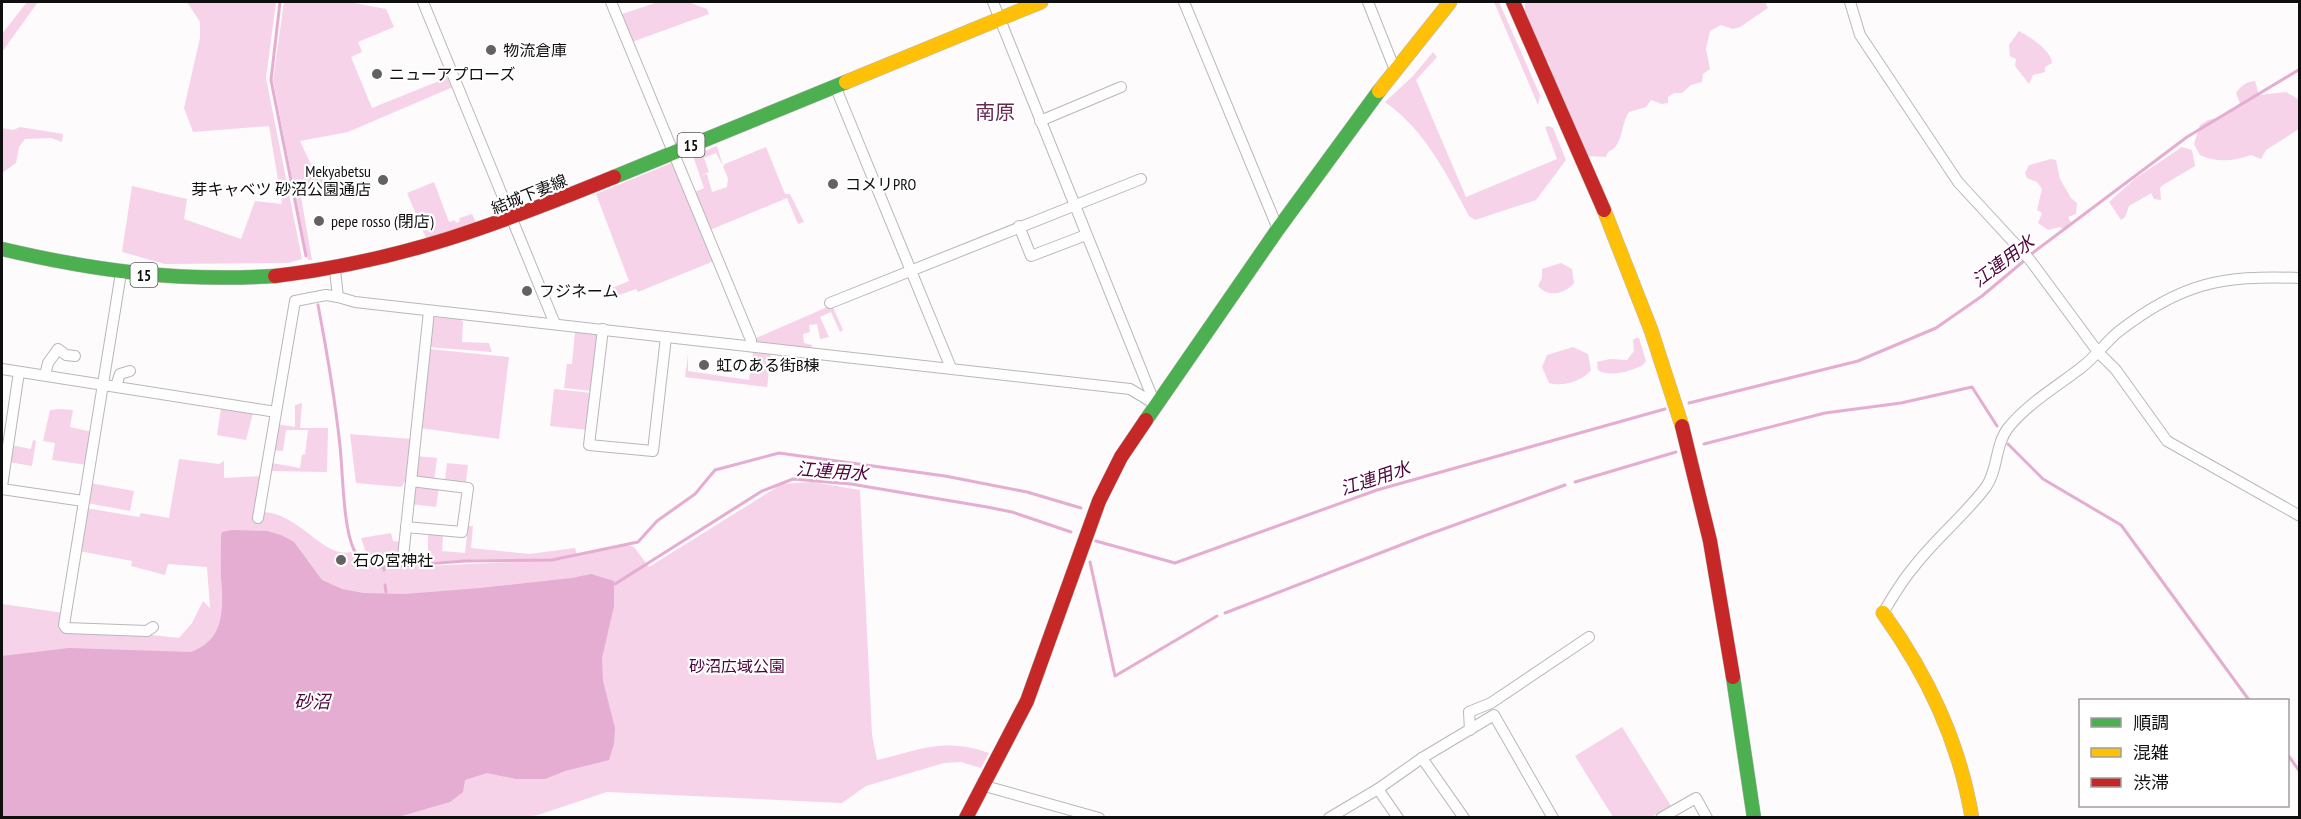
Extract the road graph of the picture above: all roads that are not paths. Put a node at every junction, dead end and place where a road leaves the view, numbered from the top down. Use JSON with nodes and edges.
{"nodes":[{"id":1,"x":423,"y":2,"type":"edge"},
{"id":2,"x":611,"y":2,"type":"edge"},
{"id":3,"x":993,"y":2,"type":"edge"},
{"id":4,"x":1041,"y":2,"type":"edge"},
{"id":5,"x":1184,"y":2,"type":"edge"},
{"id":6,"x":1368,"y":2,"type":"edge"},
{"id":7,"x":1450,"y":2,"type":"edge"},
{"id":8,"x":1513,"y":2,"type":"edge"},
{"id":9,"x":1850,"y":2,"type":"edge"},
{"id":10,"x":1000,"y":18,"type":"junction"},
{"id":11,"x":1395,"y":70,"type":"junction"},
{"id":12,"x":835,"y":86,"type":"junction"},
{"id":13,"x":1121,"y":87,"type":"dead end"},
{"id":14,"x":1041,"y":121,"type":"junction"},
{"id":15,"x":674,"y":152,"type":"junction"},
{"id":16,"x":1141,"y":179,"type":"dead end"},
{"id":17,"x":1074,"y":205,"type":"junction"},
{"id":18,"x":512,"y":219,"type":"junction"},
{"id":19,"x":1019,"y":226,"type":"junction"},
{"id":20,"x":1278,"y":229,"type":"junction"},
{"id":21,"x":1086,"y":235,"type":"junction"},
{"id":22,"x":2,"y":249,"type":"edge"},
{"id":23,"x":910,"y":269,"type":"junction"},
{"id":24,"x":335,"y":270,"type":"junction"},
{"id":25,"x":121,"y":273,"type":"junction"},
{"id":26,"x":2300,"y":278,"type":"edge"},
{"id":27,"x":338,"y":297,"type":"junction"},
{"id":28,"x":830,"y":303,"type":"dead end"},
{"id":29,"x":429,"y":311,"type":"junction"},
{"id":30,"x":555,"y":324,"type":"junction"},
{"id":31,"x":603,"y":329,"type":"junction"},
{"id":32,"x":666,"y":337,"type":"junction"},
{"id":33,"x":751,"y":346,"type":"junction"},
{"id":34,"x":2098,"y":352,"type":"junction"},
{"id":35,"x":75,"y":356,"type":"dead end"},
{"id":36,"x":951,"y":368,"type":"junction"},
{"id":37,"x":2,"y":369,"type":"edge"},
{"id":38,"x":130,"y":371,"type":"dead end"},
{"id":39,"x":19,"y":372,"type":"junction"},
{"id":40,"x":45,"y":375,"type":"junction"},
{"id":41,"x":102,"y":384,"type":"junction"},
{"id":42,"x":116,"y":386,"type":"junction"},
{"id":43,"x":1155,"y":404,"type":"junction"},
{"id":44,"x":276,"y":412,"type":"junction"},
{"id":45,"x":411,"y":481,"type":"junction"},
{"id":46,"x":2,"y":488,"type":"edge"},
{"id":47,"x":83,"y":501,"type":"junction"},
{"id":48,"x":2300,"y":516,"type":"edge"},
{"id":49,"x":258,"y":518,"type":"dead end"},
{"id":50,"x":406,"y":527,"type":"junction"},
{"id":51,"x":403,"y":557,"type":"dead end"},
{"id":52,"x":1883,"y":614,"type":"joint"},
{"id":53,"x":153,"y":627,"type":"dead end"},
{"id":54,"x":1588,"y":637,"type":"dead end"},
{"id":55,"x":1470,"y":730,"type":"junction"},
{"id":56,"x":1422,"y":758,"type":"junction"},
{"id":57,"x":985,"y":786,"type":"junction"},
{"id":58,"x":1378,"y":789,"type":"junction"},
{"id":59,"x":966,"y":818,"type":"edge"},
{"id":60,"x":1099,"y":818,"type":"edge"},
{"id":61,"x":1329,"y":818,"type":"edge"},
{"id":62,"x":1398,"y":818,"type":"edge"},
{"id":63,"x":1464,"y":818,"type":"edge"},
{"id":64,"x":1553,"y":818,"type":"edge"},
{"id":65,"x":1662,"y":818,"type":"edge"},
{"id":66,"x":1707,"y":818,"type":"edge"},
{"id":67,"x":1754,"y":818,"type":"edge"},
{"id":68,"x":1972,"y":818,"type":"edge"}],
"edges":[{"from":1,"to":18,"type":"street"},
{"from":2,"to":15,"type":"street"},
{"from":3,"to":10,"type":"street"},
{"from":4,"to":10,"type":"street","name":"結城下妻線","number":"15"},
{"from":5,"to":20,"type":"street"},
{"from":6,"to":11,"type":"street"},
{"from":7,"to":11,"type":"street"},
{"from":8,"to":67,"type":"street"},
{"from":9,"to":34,"type":"street"},
{"from":10,"to":12,"type":"street","name":"結城下妻線","number":"15"},
{"from":10,"to":14,"type":"street"},
{"from":11,"to":20,"type":"street"},
{"from":12,"to":15,"type":"street","name":"結城下妻線","number":"15"},
{"from":12,"to":23,"type":"street"},
{"from":13,"to":14,"type":"street"},
{"from":14,"to":17,"type":"street"},
{"from":15,"to":18,"type":"street","name":"結城下妻線","number":"15"},
{"from":15,"to":33,"type":"street"},
{"from":16,"to":17,"type":"street"},
{"from":17,"to":19,"type":"street"},
{"from":17,"to":21,"type":"street"},
{"from":18,"to":24,"type":"street","name":"結城下妻線","number":"15"},
{"from":18,"to":30,"type":"street"},
{"from":19,"to":21,"type":"street"},
{"from":19,"to":23,"type":"street"},
{"from":20,"to":43,"type":"street"},
{"from":21,"to":43,"type":"street"},
{"from":22,"to":25,"type":"street","name":"結城下妻線","number":"15"},
{"from":23,"to":28,"type":"street"},
{"from":23,"to":36,"type":"street"},
{"from":24,"to":25,"type":"street","name":"結城下妻線","number":"15"},
{"from":24,"to":27,"type":"street"},
{"from":25,"to":41,"type":"street"},
{"from":26,"to":34,"type":"street"},
{"from":27,"to":29,"type":"street"},
{"from":27,"to":44,"type":"street"},
{"from":29,"to":30,"type":"street"},
{"from":29,"to":45,"type":"street"},
{"from":30,"to":31,"type":"street"},
{"from":31,"to":32,"type":"street"},
{"from":31,"to":32,"type":"street"},
{"from":32,"to":33,"type":"street"},
{"from":33,"to":36,"type":"street"},
{"from":34,"to":48,"type":"street"},
{"from":34,"to":52,"type":"street"},
{"from":35,"to":40,"type":"street"},
{"from":36,"to":43,"type":"street"},
{"from":37,"to":39,"type":"street"},
{"from":38,"to":42,"type":"street"},
{"from":39,"to":40,"type":"street"},
{"from":39,"to":46,"type":"street"},
{"from":40,"to":41,"type":"street"},
{"from":41,"to":42,"type":"street"},
{"from":41,"to":47,"type":"street"},
{"from":42,"to":44,"type":"street"},
{"from":43,"to":57,"type":"street"},
{"from":44,"to":49,"type":"street"},
{"from":45,"to":50,"type":"street"},
{"from":45,"to":50,"type":"street"},
{"from":46,"to":47,"type":"street"},
{"from":47,"to":53,"type":"street"},
{"from":50,"to":51,"type":"street"},
{"from":52,"to":68,"type":"street"},
{"from":54,"to":55,"type":"street"},
{"from":55,"to":56,"type":"street"},
{"from":55,"to":64,"type":"street"},
{"from":56,"to":58,"type":"street"},
{"from":56,"to":63,"type":"street"},
{"from":57,"to":59,"type":"street"},
{"from":57,"to":60,"type":"street"},
{"from":58,"to":61,"type":"street"},
{"from":58,"to":62,"type":"street"},
{"from":65,"to":66,"type":"street"}]}
